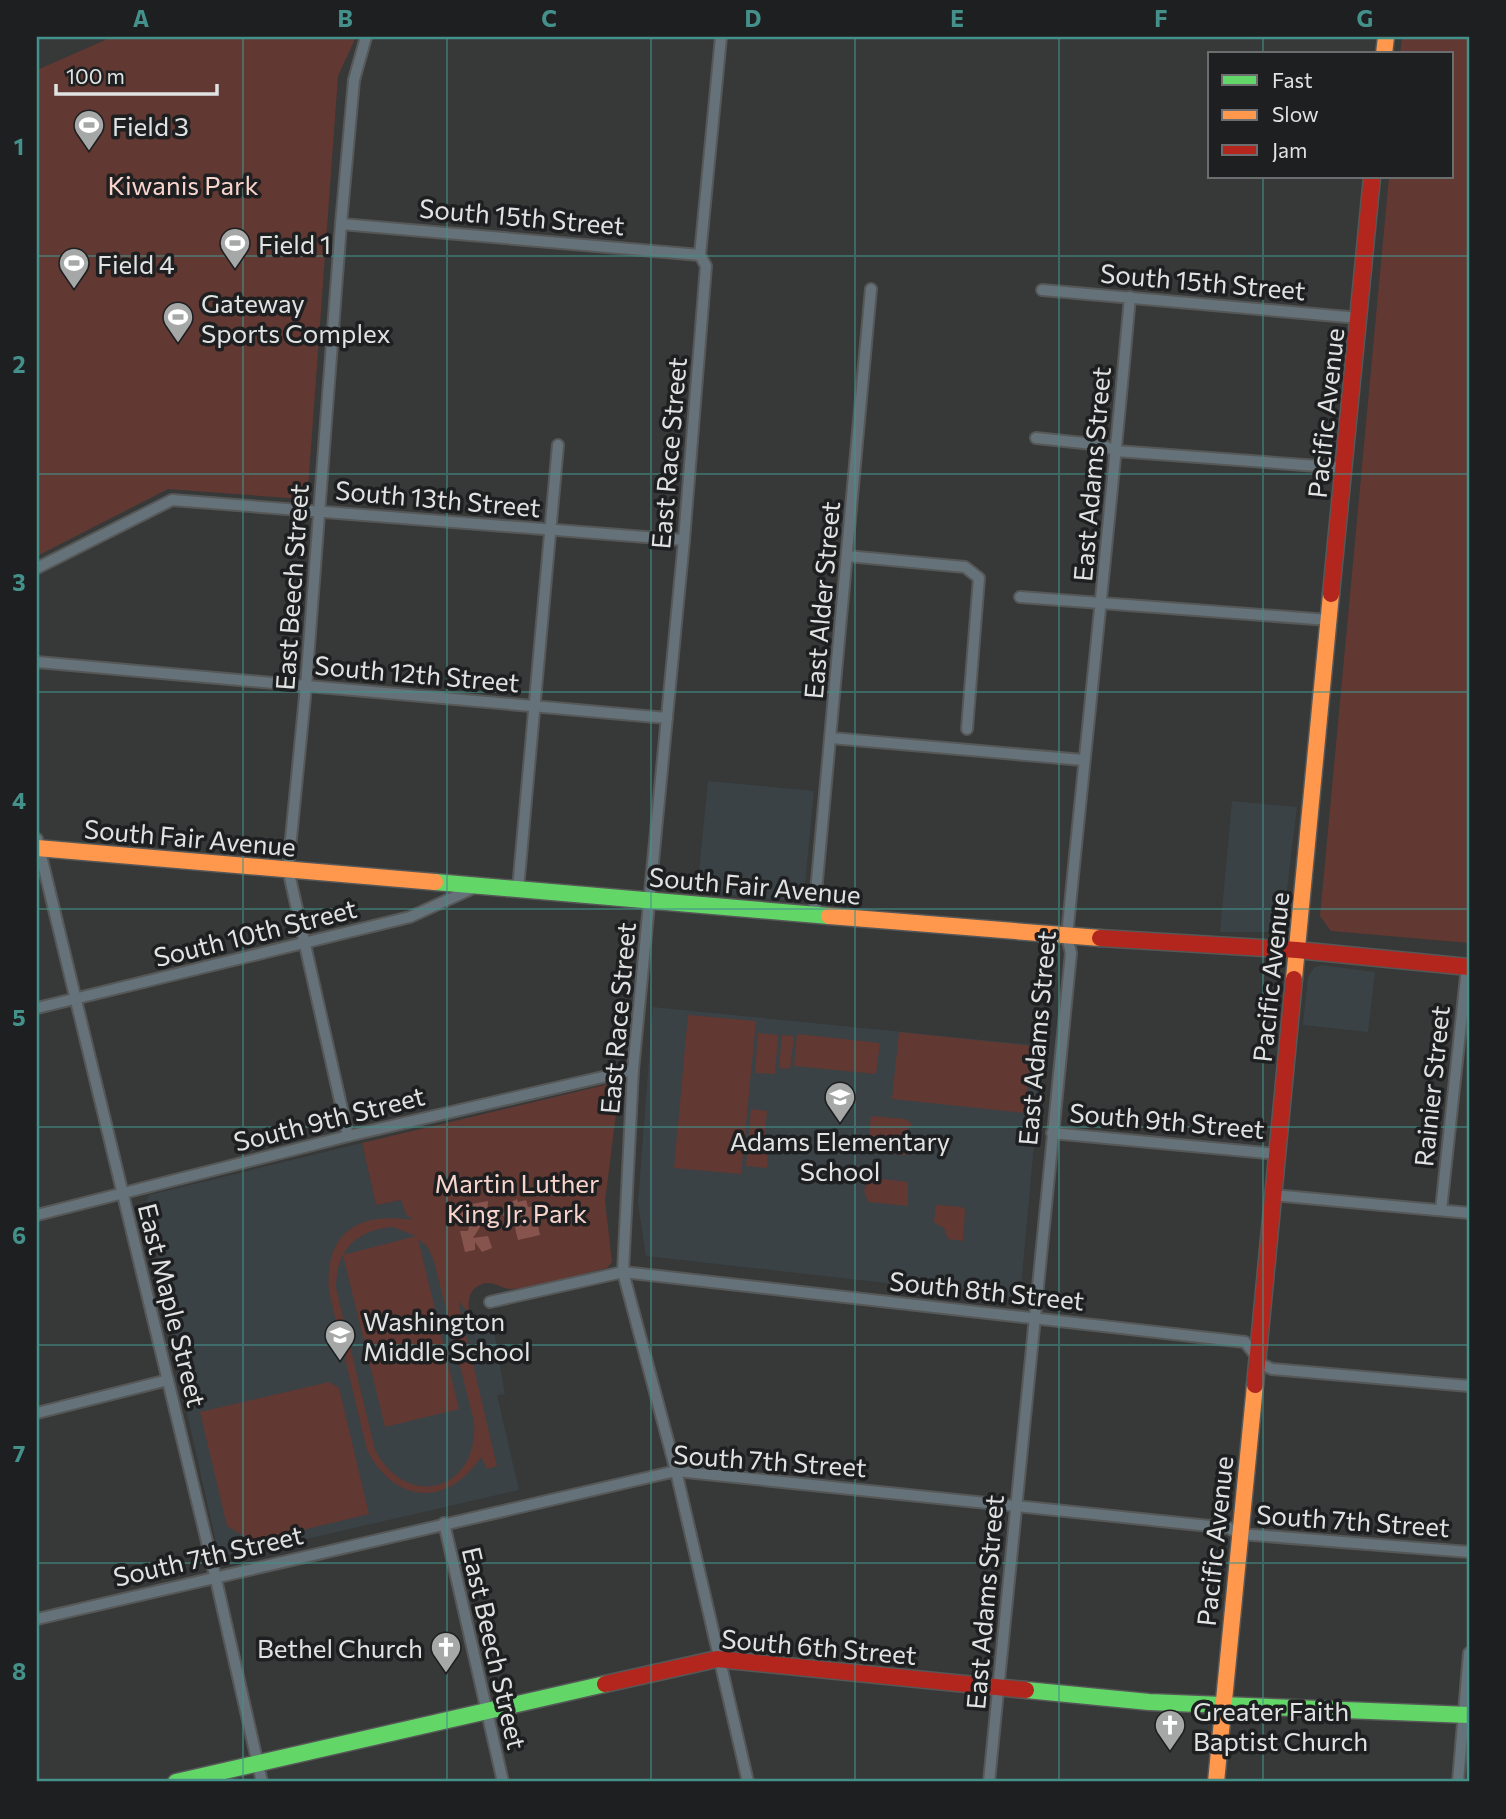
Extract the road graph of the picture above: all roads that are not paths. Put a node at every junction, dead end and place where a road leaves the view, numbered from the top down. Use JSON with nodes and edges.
{"nodes":[{"id":1,"x":366,"y":37,"type":"edge"},
{"id":2,"x":721,"y":37,"type":"edge"},
{"id":3,"x":1372,"y":178,"type":"edge"},
{"id":4,"x":341,"y":225,"type":"junction"},
{"id":5,"x":700,"y":255,"type":"junction"},
{"id":6,"x":871,"y":289,"type":"dead end"},
{"id":7,"x":1042,"y":290,"type":"dead end"},
{"id":8,"x":1130,"y":297,"type":"junction"},
{"id":9,"x":1359,"y":318,"type":"junction"},
{"id":10,"x":1037,"y":438,"type":"dead end"},
{"id":11,"x":558,"y":445,"type":"dead end"},
{"id":12,"x":1116,"y":451,"type":"junction"},
{"id":13,"x":1345,"y":468,"type":"junction"},
{"id":14,"x":319,"y":512,"type":"junction"},
{"id":15,"x":551,"y":530,"type":"junction"},
{"id":16,"x":684,"y":540,"type":"junction"},
{"id":17,"x":847,"y":556,"type":"junction"},
{"id":18,"x":37,"y":568,"type":"edge"},
{"id":19,"x":1020,"y":597,"type":"dead end"},
{"id":20,"x":1101,"y":603,"type":"junction"},
{"id":21,"x":1329,"y":620,"type":"junction"},
{"id":22,"x":37,"y":662,"type":"edge"},
{"id":23,"x":306,"y":686,"type":"junction"},
{"id":24,"x":534,"y":706,"type":"junction"},
{"id":25,"x":667,"y":718,"type":"junction"},
{"id":26,"x":968,"y":729,"type":"dead end"},
{"id":27,"x":831,"y":738,"type":"junction"},
{"id":28,"x":1083,"y":760,"type":"junction"},
{"id":29,"x":38,"y":845,"type":"edge"},
{"id":30,"x":288,"y":869,"type":"junction"},
{"id":31,"x":479,"y":885,"type":"junction"},
{"id":32,"x":518,"y":889,"type":"junction"},
{"id":33,"x":650,"y":902,"type":"junction"},
{"id":34,"x":814,"y":914,"type":"junction"},
{"id":35,"x":1067,"y":936,"type":"junction"},
{"id":36,"x":304,"y":945,"type":"junction"},
{"id":37,"x":1297,"y":950,"type":"junction"},
{"id":38,"x":1468,"y":967,"type":"edge"},
{"id":39,"x":77,"y":999,"type":"junction"},
{"id":40,"x":37,"y":1008,"type":"edge"},
{"id":41,"x":633,"y":1070,"type":"junction"},
{"id":42,"x":1052,"y":1133,"type":"junction"},
{"id":43,"x":348,"y":1136,"type":"junction"},
{"id":44,"x":1277,"y":1154,"type":"junction"},
{"id":45,"x":123,"y":1192,"type":"junction"},
{"id":46,"x":1273,"y":1195,"type":"junction"},
{"id":47,"x":1441,"y":1210,"type":"junction"},
{"id":48,"x":1469,"y":1213,"type":"edge"},
{"id":49,"x":37,"y":1215,"type":"edge"},
{"id":50,"x":623,"y":1272,"type":"junction"},
{"id":51,"x":490,"y":1302,"type":"dead end"},
{"id":52,"x":1032,"y":1317,"type":"junction"},
{"id":53,"x":1257,"y":1357,"type":"junction"},
{"id":54,"x":168,"y":1380,"type":"junction"},
{"id":55,"x":1469,"y":1386,"type":"edge"},
{"id":56,"x":37,"y":1413,"type":"edge"},
{"id":57,"x":676,"y":1471,"type":"junction"},
{"id":58,"x":1016,"y":1505,"type":"junction"},
{"id":59,"x":443,"y":1523,"type":"junction"},
{"id":60,"x":1240,"y":1534,"type":"junction"},
{"id":61,"x":1469,"y":1552,"type":"edge"},
{"id":62,"x":215,"y":1576,"type":"junction"},
{"id":63,"x":37,"y":1619,"type":"edge"},
{"id":64,"x":1469,"y":1653,"type":"edge"},
{"id":65,"x":717,"y":1659,"type":"junction"},
{"id":66,"x":998,"y":1687,"type":"junction"},
{"id":67,"x":1223,"y":1704,"type":"junction"},
{"id":68,"x":485,"y":1709,"type":"junction"},
{"id":69,"x":1466,"y":1714,"type":"edge"},
{"id":70,"x":257,"y":1762,"type":"junction"},
{"id":71,"x":176,"y":1782,"type":"edge"},
{"id":72,"x":262,"y":1782,"type":"edge"},
{"id":73,"x":503,"y":1782,"type":"edge"},
{"id":74,"x":747,"y":1782,"type":"edge"},
{"id":75,"x":989,"y":1782,"type":"edge"},
{"id":76,"x":1216,"y":1782,"type":"edge"},
{"id":77,"x":1458,"y":1782,"type":"edge"}],
"edges":[{"from":1,"to":4,"type":"street","name":"East Beech Street"},
{"from":2,"to":5,"type":"street","name":"East Race Street"},
{"from":3,"to":9,"type":"street","name":"Pacific Avenue"},
{"from":4,"to":5,"type":"street","name":"South 15th Street"},
{"from":4,"to":14,"type":"street","name":"East Beech Street"},
{"from":5,"to":16,"type":"street","name":"East Race Street"},
{"from":6,"to":17,"type":"street","name":"East Alder Street"},
{"from":7,"to":8,"type":"street","name":"South 15th Street"},
{"from":8,"to":9,"type":"street","name":"South 15th Street"},
{"from":8,"to":12,"type":"street","name":"East Adams Street"},
{"from":9,"to":13,"type":"street","name":"Pacific Avenue"},
{"from":10,"to":12,"type":"street"},
{"from":11,"to":15,"type":"street"},
{"from":12,"to":13,"type":"street"},
{"from":12,"to":20,"type":"street","name":"East Adams Street"},
{"from":13,"to":21,"type":"street","name":"Pacific Avenue"},
{"from":14,"to":15,"type":"street","name":"South 13th Street"},
{"from":14,"to":18,"type":"street","name":"South 13th Street"},
{"from":14,"to":23,"type":"street","name":"East Beech Street"},
{"from":15,"to":16,"type":"street","name":"South 13th Street"},
{"from":15,"to":24,"type":"street"},
{"from":16,"to":25,"type":"street","name":"East Race Street"},
{"from":17,"to":26,"type":"street"},
{"from":17,"to":27,"type":"street","name":"East Alder Street"},
{"from":19,"to":20,"type":"street"},
{"from":20,"to":21,"type":"street"},
{"from":20,"to":28,"type":"street","name":"East Adams Street"},
{"from":21,"to":37,"type":"street","name":"Pacific Avenue"},
{"from":22,"to":23,"type":"street","name":"South 12th Street"},
{"from":23,"to":24,"type":"street","name":"South 12th Street"},
{"from":23,"to":30,"type":"street","name":"East Beech Street"},
{"from":24,"to":25,"type":"street","name":"South 12th Street"},
{"from":24,"to":32,"type":"street"},
{"from":25,"to":33,"type":"street","name":"East Race Street"},
{"from":27,"to":28,"type":"street"},
{"from":27,"to":34,"type":"street","name":"East Alder Street"},
{"from":28,"to":35,"type":"street","name":"East Adams Street"},
{"from":29,"to":30,"type":"street","name":"South Fair Avenue"},
{"from":29,"to":39,"type":"street","name":"East Maple Street"},
{"from":30,"to":31,"type":"street","name":"South Fair Avenue"},
{"from":30,"to":36,"type":"street","name":"East Beech Street"},
{"from":31,"to":32,"type":"street","name":"South Fair Avenue"},
{"from":31,"to":36,"type":"street","name":"South 10th Street"},
{"from":32,"to":33,"type":"street","name":"South Fair Avenue"},
{"from":33,"to":34,"type":"street","name":"South Fair Avenue"},
{"from":33,"to":41,"type":"street","name":"East Race Street"},
{"from":34,"to":35,"type":"street","name":"South Fair Avenue"},
{"from":35,"to":37,"type":"street","name":"South Fair Avenue"},
{"from":35,"to":42,"type":"street","name":"East Adams Street"},
{"from":36,"to":39,"type":"street","name":"South 10th Street"},
{"from":36,"to":43,"type":"street","name":"East Beech Street"},
{"from":37,"to":38,"type":"street","name":"South Fair Avenue"},
{"from":37,"to":44,"type":"street","name":"Pacific Avenue"},
{"from":38,"to":47,"type":"street","name":"Rainier Street"},
{"from":39,"to":40,"type":"street","name":"South 10th Street"},
{"from":39,"to":45,"type":"street","name":"East Maple Street"},
{"from":41,"to":43,"type":"street","name":"South 9th Street"},
{"from":41,"to":50,"type":"street","name":"East Race Street"},
{"from":42,"to":44,"type":"street","name":"South 9th Street"},
{"from":42,"to":52,"type":"street","name":"East Adams Street"},
{"from":43,"to":45,"type":"street","name":"South 9th Street"},
{"from":44,"to":46,"type":"street","name":"Pacific Avenue"},
{"from":45,"to":49,"type":"street","name":"South 9th Street"},
{"from":45,"to":54,"type":"street","name":"East Maple Street"},
{"from":46,"to":47,"type":"street"},
{"from":46,"to":53,"type":"street","name":"Pacific Avenue"},
{"from":47,"to":48,"type":"street"},
{"from":50,"to":51,"type":"street","name":"South 8th Street"},
{"from":50,"to":52,"type":"street","name":"South 8th Street"},
{"from":50,"to":57,"type":"street","name":"East Race Street"},
{"from":52,"to":53,"type":"street","name":"South 8th Street"},
{"from":52,"to":58,"type":"street","name":"East Adams Street"},
{"from":53,"to":55,"type":"street","name":"South 8th Street"},
{"from":53,"to":60,"type":"street","name":"Pacific Avenue"},
{"from":54,"to":56,"type":"street"},
{"from":54,"to":62,"type":"street","name":"East Maple Street"},
{"from":57,"to":58,"type":"street","name":"South 7th Street"},
{"from":57,"to":59,"type":"street","name":"South 7th Street"},
{"from":57,"to":65,"type":"street","name":"East Race Street"},
{"from":58,"to":60,"type":"street","name":"South 7th Street"},
{"from":58,"to":66,"type":"street","name":"East Adams Street"},
{"from":59,"to":62,"type":"street","name":"South 7th Street"},
{"from":59,"to":68,"type":"street","name":"East Beech Street"},
{"from":60,"to":61,"type":"street","name":"South 7th Street"},
{"from":60,"to":67,"type":"street","name":"Pacific Avenue"},
{"from":62,"to":63,"type":"street","name":"South 7th Street"},
{"from":62,"to":70,"type":"street","name":"East Maple Street"},
{"from":64,"to":69,"type":"street"},
{"from":65,"to":66,"type":"street","name":"South 6th Street"},
{"from":65,"to":68,"type":"street","name":"South 6th Street"},
{"from":65,"to":74,"type":"street","name":"East Race Street"},
{"from":66,"to":67,"type":"street","name":"South 6th Street"},
{"from":66,"to":75,"type":"street","name":"East Adams Street"},
{"from":67,"to":69,"type":"street","name":"South 6th Street"},
{"from":67,"to":76,"type":"street","name":"Pacific Avenue"},
{"from":68,"to":70,"type":"street","name":"South 6th Street"},
{"from":68,"to":73,"type":"street","name":"East Beech Street"},
{"from":69,"to":77,"type":"street"},
{"from":70,"to":71,"type":"street","name":"South 6th Street"},
{"from":70,"to":72,"type":"street","name":"East Maple Street"}]}
